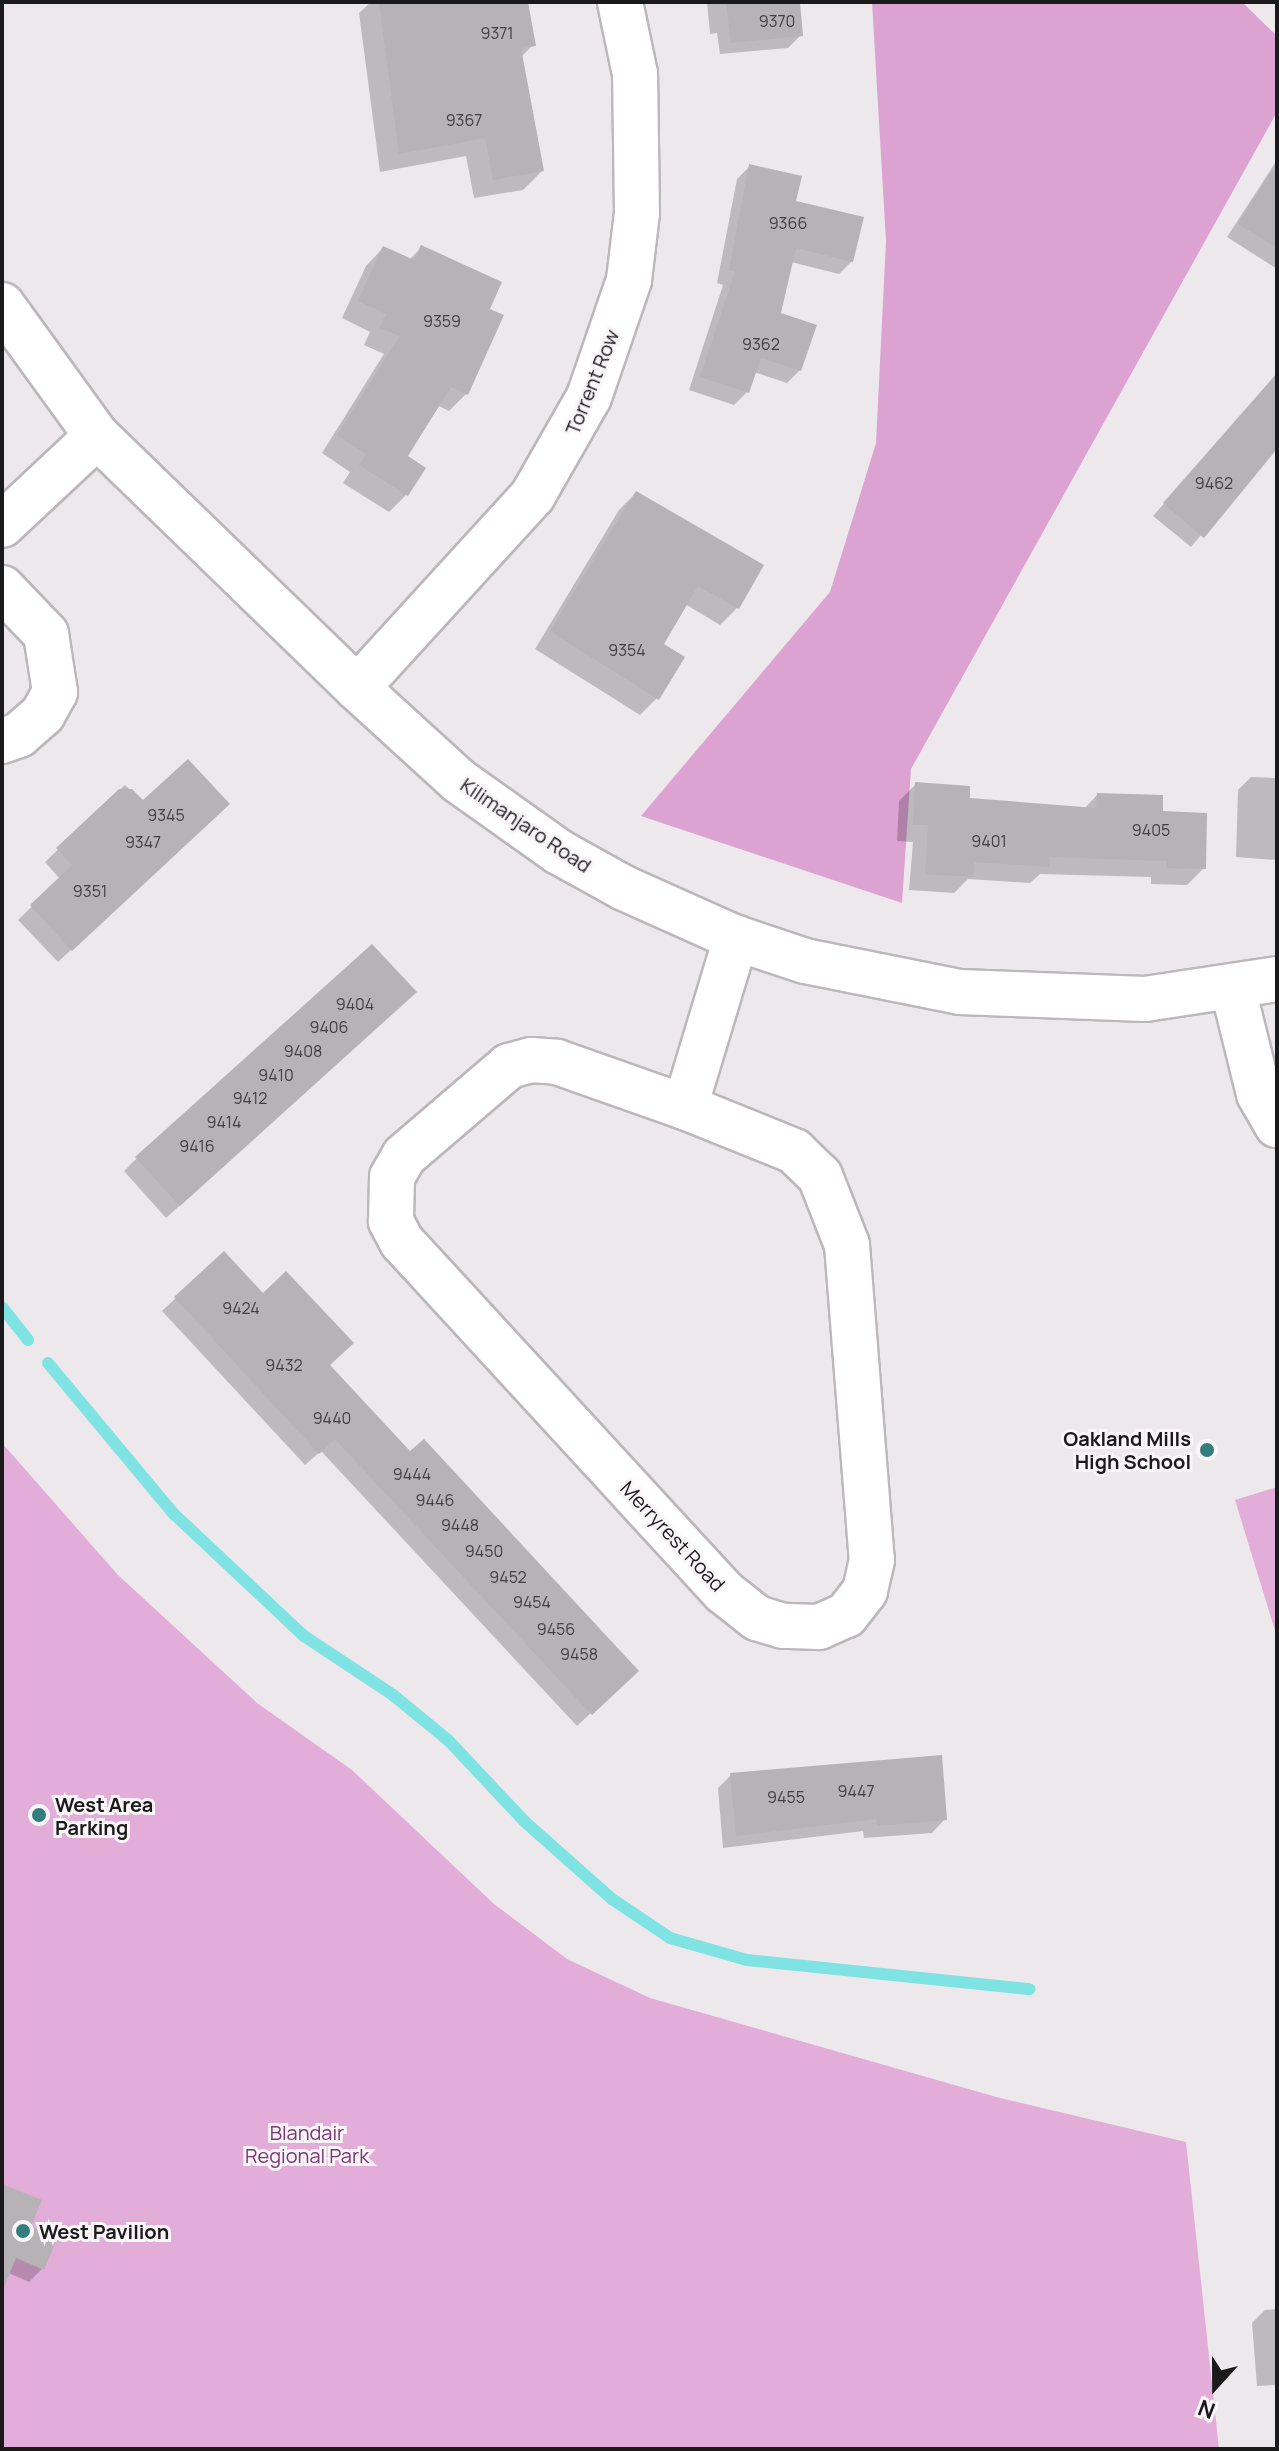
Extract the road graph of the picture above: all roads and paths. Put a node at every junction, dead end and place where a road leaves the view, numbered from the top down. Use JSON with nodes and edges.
{"nodes":[{"id":1,"x":620,"y":2,"type":"edge"},
{"id":2,"x":2,"y":305,"type":"edge"},
{"id":3,"x":97,"y":436,"type":"junction"},
{"id":4,"x":2,"y":525,"type":"edge"},
{"id":5,"x":2,"y":588,"type":"edge"},
{"id":6,"x":357,"y":688,"type":"junction"},
{"id":7,"x":2,"y":741,"type":"edge"},
{"id":8,"x":736,"y":938,"type":"junction"},
{"id":9,"x":1277,"y":979,"type":"edge"},
{"id":10,"x":1233,"y":989,"type":"junction"},
{"id":11,"x":685,"y":1107,"type":"junction"},
{"id":12,"x":1277,"y":1125,"type":"edge"}],
"edges":[{"from":1,"to":6,"type":"street","name":"Torrent Row"},
{"from":2,"to":3,"type":"street","name":"Kilimanjaro Road"},
{"from":3,"to":4,"type":"street"},
{"from":3,"to":6,"type":"street","name":"Kilimanjaro Road"},
{"from":5,"to":7,"type":"street"},
{"from":6,"to":8,"type":"street","name":"Kilimanjaro Road"},
{"from":8,"to":10,"type":"street","name":"Kilimanjaro Road"},
{"from":8,"to":11,"type":"street"},
{"from":9,"to":10,"type":"street","name":"Kilimanjaro Road"},
{"from":10,"to":12,"type":"street"},
{"from":11,"to":11,"type":"street","name":"Merryrest Road"}]}
